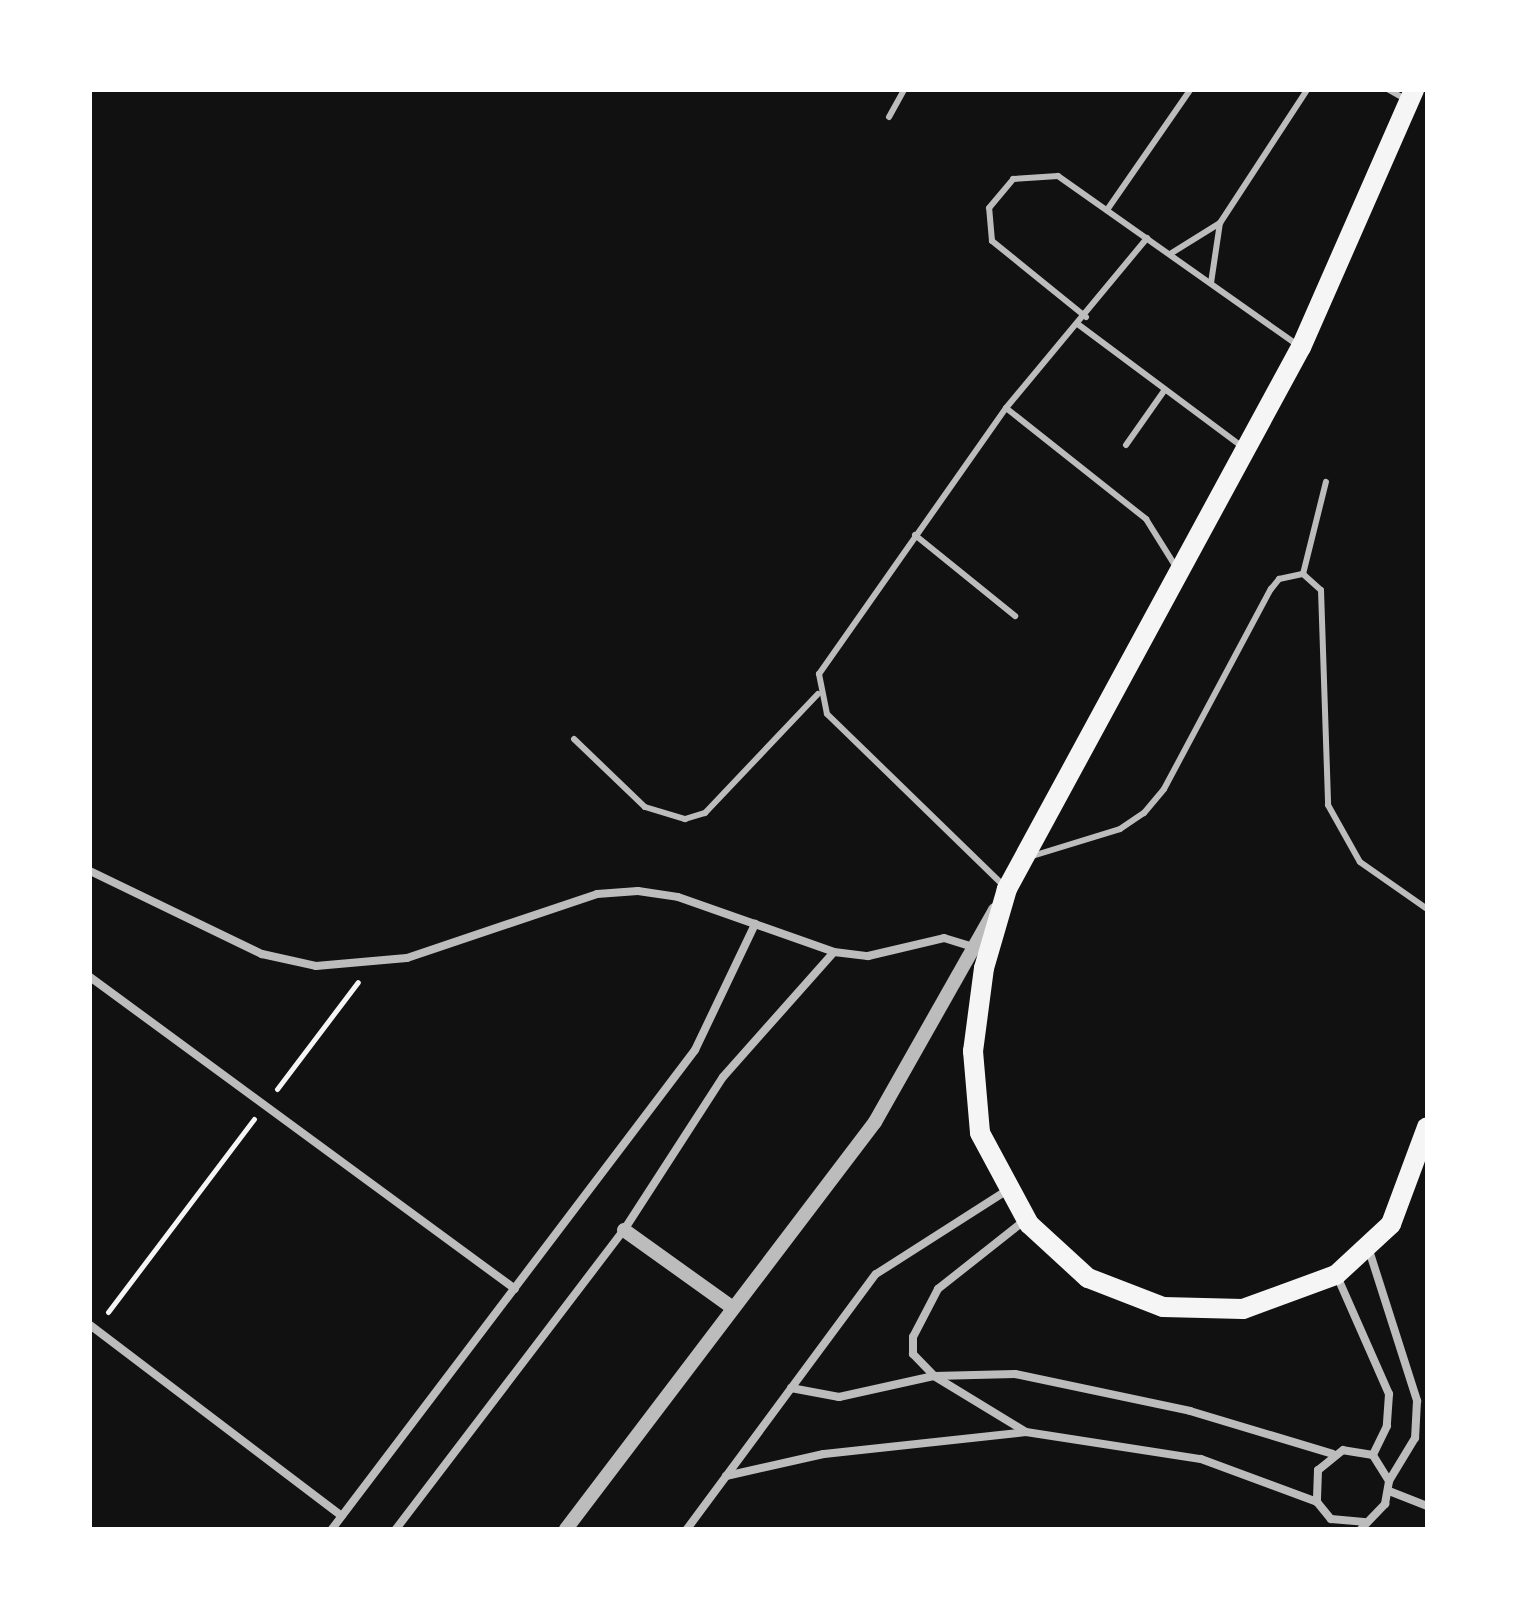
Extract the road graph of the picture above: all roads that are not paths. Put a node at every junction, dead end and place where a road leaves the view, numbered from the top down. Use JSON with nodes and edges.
{"nodes":[{"id":1,"x":904,"y":90,"type":"edge"},
{"id":2,"x":1190,"y":90,"type":"edge"},
{"id":3,"x":1307,"y":90,"type":"edge"},
{"id":4,"x":1389,"y":90,"type":"edge"},
{"id":5,"x":1412,"y":96,"type":"edge"},
{"id":6,"x":889,"y":117,"type":"dead end"},
{"id":7,"x":1107,"y":210,"type":"junction"},
{"id":8,"x":1220,"y":223,"type":"junction"},
{"id":9,"x":1147,"y":238,"type":"junction"},
{"id":10,"x":1170,"y":254,"type":"junction"},
{"id":11,"x":1211,"y":283,"type":"junction"},
{"id":12,"x":1086,"y":317,"type":"junction"},
{"id":13,"x":1079,"y":325,"type":"junction"},
{"id":14,"x":1301,"y":347,"type":"junction"},
{"id":15,"x":1164,"y":391,"type":"junction"},
{"id":16,"x":1006,"y":408,"type":"junction"},
{"id":17,"x":1126,"y":445,"type":"dead end"},
{"id":18,"x":1247,"y":450,"type":"junction"},
{"id":19,"x":1326,"y":482,"type":"dead end"},
{"id":20,"x":915,"y":535,"type":"junction"},
{"id":21,"x":1303,"y":574,"type":"junction"},
{"id":22,"x":1178,"y":583,"type":"junction"},
{"id":23,"x":1015,"y":616,"type":"dead end"},
{"id":24,"x":818,"y":694,"type":"junction"},
{"id":25,"x":574,"y":739,"type":"dead end"},
{"id":26,"x":1025,"y":858,"type":"junction"},
{"id":27,"x":90,"y":871,"type":"edge"},
{"id":28,"x":1007,"y":889,"type":"junction"},
{"id":29,"x":1427,"y":909,"type":"edge"},
{"id":30,"x":755,"y":924,"type":"junction"},
{"id":31,"x":974,"y":947,"type":"junction"},
{"id":32,"x":834,"y":952,"type":"junction"},
{"id":33,"x":90,"y":977,"type":"edge"},
{"id":34,"x":1427,"y":1127,"type":"edge"},
{"id":35,"x":1006,"y":1191,"type":"junction"},
{"id":36,"x":1025,"y":1219,"type":"junction"},
{"id":37,"x":624,"y":1230,"type":"junction"},
{"id":38,"x":1368,"y":1247,"type":"junction"},
{"id":39,"x":1336,"y":1275,"type":"junction"},
{"id":40,"x":515,"y":1289,"type":"junction"},
{"id":41,"x":733,"y":1308,"type":"junction"},
{"id":42,"x":92,"y":1327,"type":"edge"},
{"id":43,"x":934,"y":1376,"type":"junction"},
{"id":44,"x":791,"y":1388,"type":"junction"},
{"id":45,"x":1026,"y":1432,"type":"junction"},
{"id":46,"x":1333,"y":1454,"type":"junction"},
{"id":47,"x":1373,"y":1455,"type":"junction"},
{"id":48,"x":726,"y":1476,"type":"junction"},
{"id":49,"x":1389,"y":1486,"type":"junction"},
{"id":50,"x":1317,"y":1502,"type":"junction"},
{"id":51,"x":1427,"y":1506,"type":"edge"},
{"id":52,"x":342,"y":1516,"type":"junction"},
{"id":53,"x":1331,"y":1519,"type":"junction"},
{"id":54,"x":1362,"y":1526,"type":"edge"},
{"id":55,"x":332,"y":1529,"type":"edge"},
{"id":56,"x":396,"y":1529,"type":"edge"},
{"id":57,"x":566,"y":1529,"type":"edge"},
{"id":58,"x":687,"y":1529,"type":"edge"},
{"id":59,"x":1330,"y":1529,"type":"edge"}],
"edges":[{"from":1,"to":6,"type":"lane"},
{"from":2,"to":7,"type":"lane"},
{"from":3,"to":8,"type":"lane"},
{"from":4,"to":5,"type":"lane"},
{"from":5,"to":14,"type":"main road"},
{"from":7,"to":9,"type":"lane"},
{"from":7,"to":12,"type":"lane"},
{"from":8,"to":10,"type":"lane"},
{"from":8,"to":11,"type":"lane"},
{"from":9,"to":10,"type":"lane"},
{"from":9,"to":12,"type":"lane"},
{"from":10,"to":11,"type":"lane"},
{"from":11,"to":14,"type":"lane"},
{"from":12,"to":13,"type":"lane"},
{"from":13,"to":15,"type":"lane"},
{"from":13,"to":16,"type":"lane"},
{"from":14,"to":18,"type":"main road"},
{"from":15,"to":17,"type":"lane"},
{"from":15,"to":18,"type":"lane"},
{"from":16,"to":20,"type":"lane"},
{"from":16,"to":22,"type":"lane"},
{"from":18,"to":22,"type":"main road"},
{"from":19,"to":21,"type":"lane"},
{"from":20,"to":23,"type":"lane"},
{"from":20,"to":24,"type":"lane"},
{"from":21,"to":26,"type":"lane"},
{"from":21,"to":29,"type":"lane"},
{"from":22,"to":26,"type":"main road"},
{"from":24,"to":25,"type":"lane"},
{"from":24,"to":28,"type":"lane"},
{"from":26,"to":28,"type":"main road"},
{"from":27,"to":30,"type":"street"},
{"from":28,"to":31,"type":"street"},
{"from":28,"to":35,"type":"main road"},
{"from":30,"to":32,"type":"street"},
{"from":30,"to":40,"type":"street"},
{"from":31,"to":32,"type":"street"},
{"from":31,"to":41,"type":"street"},
{"from":32,"to":37,"type":"street"},
{"from":33,"to":40,"type":"street"},
{"from":34,"to":38,"type":"main road"},
{"from":35,"to":36,"type":"main road"},
{"from":35,"to":44,"type":"street"},
{"from":36,"to":39,"type":"main road"},
{"from":36,"to":43,"type":"street"},
{"from":37,"to":41,"type":"street"},
{"from":37,"to":56,"type":"street"},
{"from":38,"to":39,"type":"main road"},
{"from":38,"to":49,"type":"street"},
{"from":39,"to":47,"type":"street"},
{"from":40,"to":52,"type":"street"},
{"from":41,"to":57,"type":"street"},
{"from":42,"to":52,"type":"street"},
{"from":43,"to":44,"type":"street"},
{"from":43,"to":45,"type":"street"},
{"from":43,"to":46,"type":"street"},
{"from":44,"to":48,"type":"street"},
{"from":45,"to":48,"type":"street"},
{"from":45,"to":50,"type":"street"},
{"from":46,"to":47,"type":"street"},
{"from":46,"to":50,"type":"street"},
{"from":47,"to":49,"type":"street"},
{"from":48,"to":58,"type":"street"},
{"from":49,"to":51,"type":"street"},
{"from":49,"to":54,"type":"street"},
{"from":50,"to":53,"type":"street"},
{"from":52,"to":55,"type":"street"},
{"from":53,"to":54,"type":"street"},
{"from":53,"to":59,"type":"street"}]}
